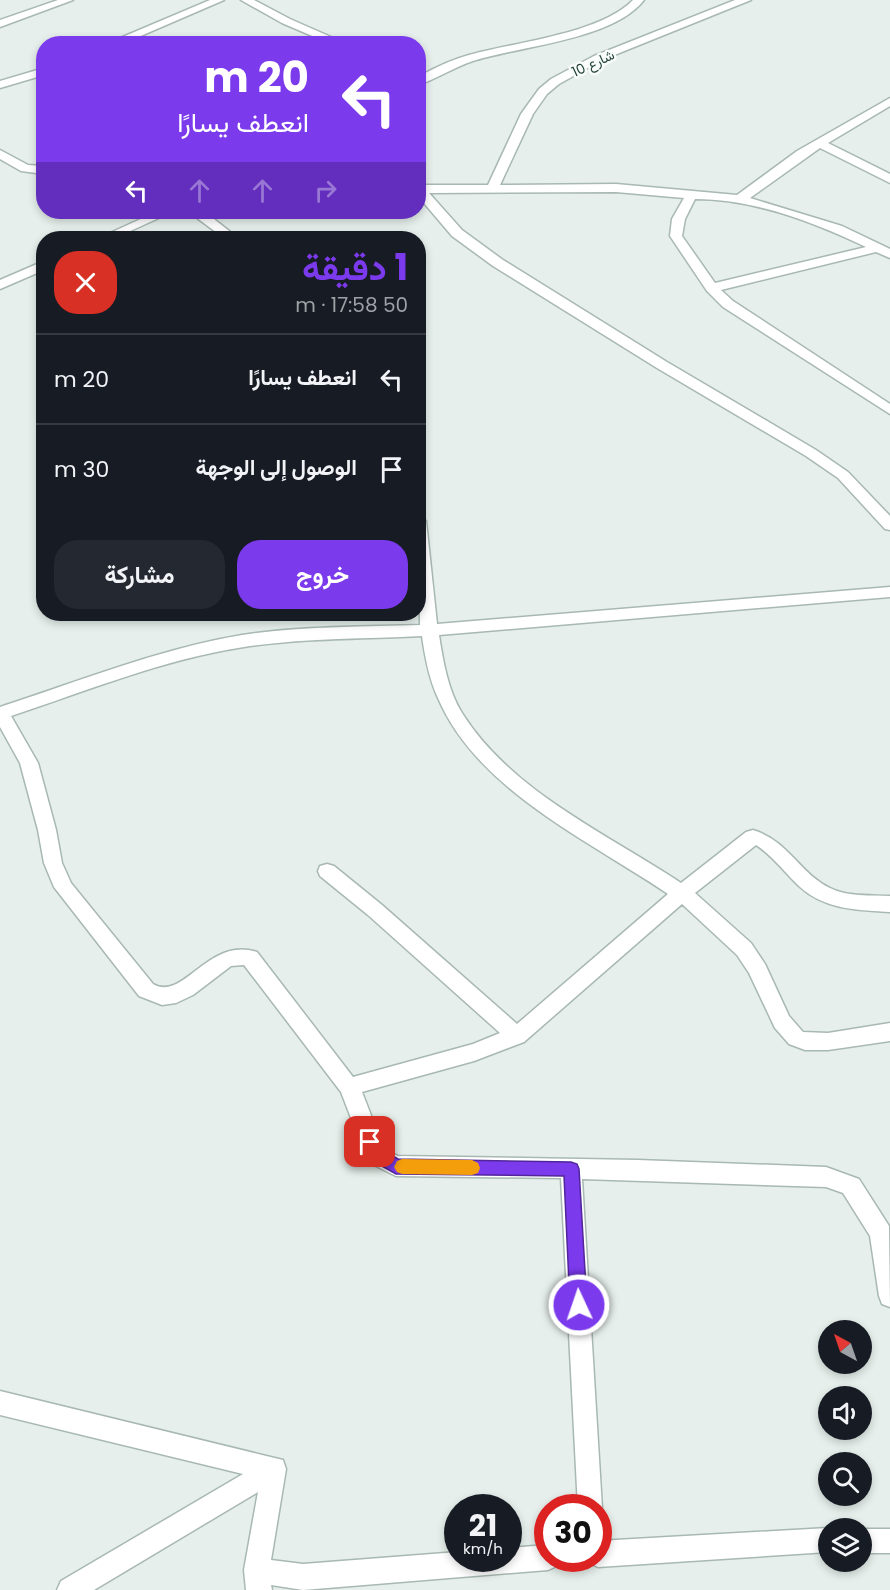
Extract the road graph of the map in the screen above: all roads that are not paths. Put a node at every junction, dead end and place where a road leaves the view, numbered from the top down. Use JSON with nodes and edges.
{"nodes":[{"id":1,"x":68,"y":0,"type":"edge"},
{"id":2,"x":219,"y":0,"type":"edge"},
{"id":3,"x":246,"y":0,"type":"edge"},
{"id":4,"x":639,"y":0,"type":"edge"},
{"id":5,"x":746,"y":0,"type":"edge"},
{"id":6,"x":0,"y":24,"type":"edge"},
{"id":7,"x":131,"y":36,"type":"edge"},
{"id":8,"x":323,"y":36,"type":"edge"},
{"id":9,"x":426,"y":72,"type":"edge"},
{"id":10,"x":36,"y":73,"type":"edge"},
{"id":11,"x":432,"y":74,"type":"junction"},
{"id":12,"x":426,"y":77,"type":"edge"},
{"id":13,"x":0,"y":84,"type":"edge"},
{"id":14,"x":890,"y":101,"type":"edge"},
{"id":15,"x":819,"y":143,"type":"junction"},
{"id":16,"x":0,"y":154,"type":"edge"},
{"id":17,"x":36,"y":169,"type":"edge"},
{"id":18,"x":890,"y":179,"type":"edge"},
{"id":19,"x":493,"y":187,"type":"junction"},
{"id":20,"x":426,"y":189,"type":"edge"},
{"id":21,"x":692,"y":194,"type":"junction"},
{"id":22,"x":426,"y":197,"type":"edge"},
{"id":23,"x":740,"y":199,"type":"junction"},
{"id":24,"x":150,"y":219,"type":"edge"},
{"id":25,"x":207,"y":219,"type":"edge"},
{"id":26,"x":121,"y":231,"type":"edge"},
{"id":27,"x":223,"y":231,"type":"edge"},
{"id":28,"x":884,"y":251,"type":"edge"},
{"id":29,"x":36,"y":269,"type":"edge"},
{"id":30,"x":0,"y":285,"type":"edge"},
{"id":31,"x":712,"y":288,"type":"junction"},
{"id":32,"x":890,"y":410,"type":"edge"},
{"id":33,"x":890,"y":525,"type":"edge"},
{"id":34,"x":890,"y":592,"type":"edge"},
{"id":35,"x":426,"y":594,"type":"edge"},
{"id":36,"x":430,"y":630,"type":"junction"},
{"id":37,"x":1,"y":713,"type":"edge"},
{"id":38,"x":327,"y":871,"type":"dead end"},
{"id":39,"x":682,"y":893,"type":"junction"},
{"id":40,"x":890,"y":904,"type":"edge"},
{"id":41,"x":890,"y":1032,"type":"edge"},
{"id":42,"x":517,"y":1036,"type":"junction"},
{"id":43,"x":349,"y":1087,"type":"junction"},
{"id":44,"x":571,"y":1169,"type":"junction"},
{"id":45,"x":890,"y":1296,"type":"edge"},
{"id":46,"x":0,"y":1403,"type":"edge"},
{"id":47,"x":274,"y":1469,"type":"junction"},
{"id":48,"x":589,"y":1494,"type":"edge"},
{"id":49,"x":872,"y":1540,"type":"edge"},
{"id":50,"x":818,"y":1541,"type":"edge"},
{"id":51,"x":890,"y":1541,"type":"edge"},
{"id":52,"x":612,"y":1553,"type":"edge"},
{"id":53,"x":534,"y":1558,"type":"edge"},
{"id":54,"x":258,"y":1580,"type":"edge"},
{"id":55,"x":70,"y":1590,"type":"edge"}],
"edges":[{"from":1,"to":6,"type":"street"},
{"from":2,"to":7,"type":"street"},
{"from":3,"to":8,"type":"street"},
{"from":4,"to":11,"type":"street"},
{"from":5,"to":19,"type":"street","name":"شارع 10"},
{"from":9,"to":11,"type":"street"},
{"from":10,"to":13,"type":"street"},
{"from":11,"to":12,"type":"street"},
{"from":14,"to":15,"type":"street"},
{"from":15,"to":18,"type":"street"},
{"from":15,"to":23,"type":"street"},
{"from":16,"to":17,"type":"street"},
{"from":19,"to":20,"type":"street"},
{"from":19,"to":21,"type":"street"},
{"from":21,"to":23,"type":"street"},
{"from":21,"to":31,"type":"street"},
{"from":22,"to":33,"type":"street"},
{"from":23,"to":28,"type":"street"},
{"from":24,"to":26,"type":"street"},
{"from":25,"to":27,"type":"street"},
{"from":28,"to":31,"type":"street"},
{"from":29,"to":30,"type":"street"},
{"from":31,"to":32,"type":"street"},
{"from":34,"to":36,"type":"street"},
{"from":35,"to":36,"type":"street"},
{"from":36,"to":37,"type":"street"},
{"from":36,"to":39,"type":"street"},
{"from":37,"to":43,"type":"street"},
{"from":38,"to":42,"type":"street"},
{"from":39,"to":40,"type":"street"},
{"from":39,"to":41,"type":"street"},
{"from":39,"to":42,"type":"street"},
{"from":42,"to":43,"type":"street"},
{"from":43,"to":44,"type":"street"},
{"from":44,"to":45,"type":"street"},
{"from":44,"to":48,"type":"street"},
{"from":46,"to":47,"type":"street"},
{"from":47,"to":54,"type":"street"},
{"from":47,"to":55,"type":"street"},
{"from":49,"to":51,"type":"street"},
{"from":50,"to":52,"type":"street"},
{"from":53,"to":54,"type":"street"}]}
